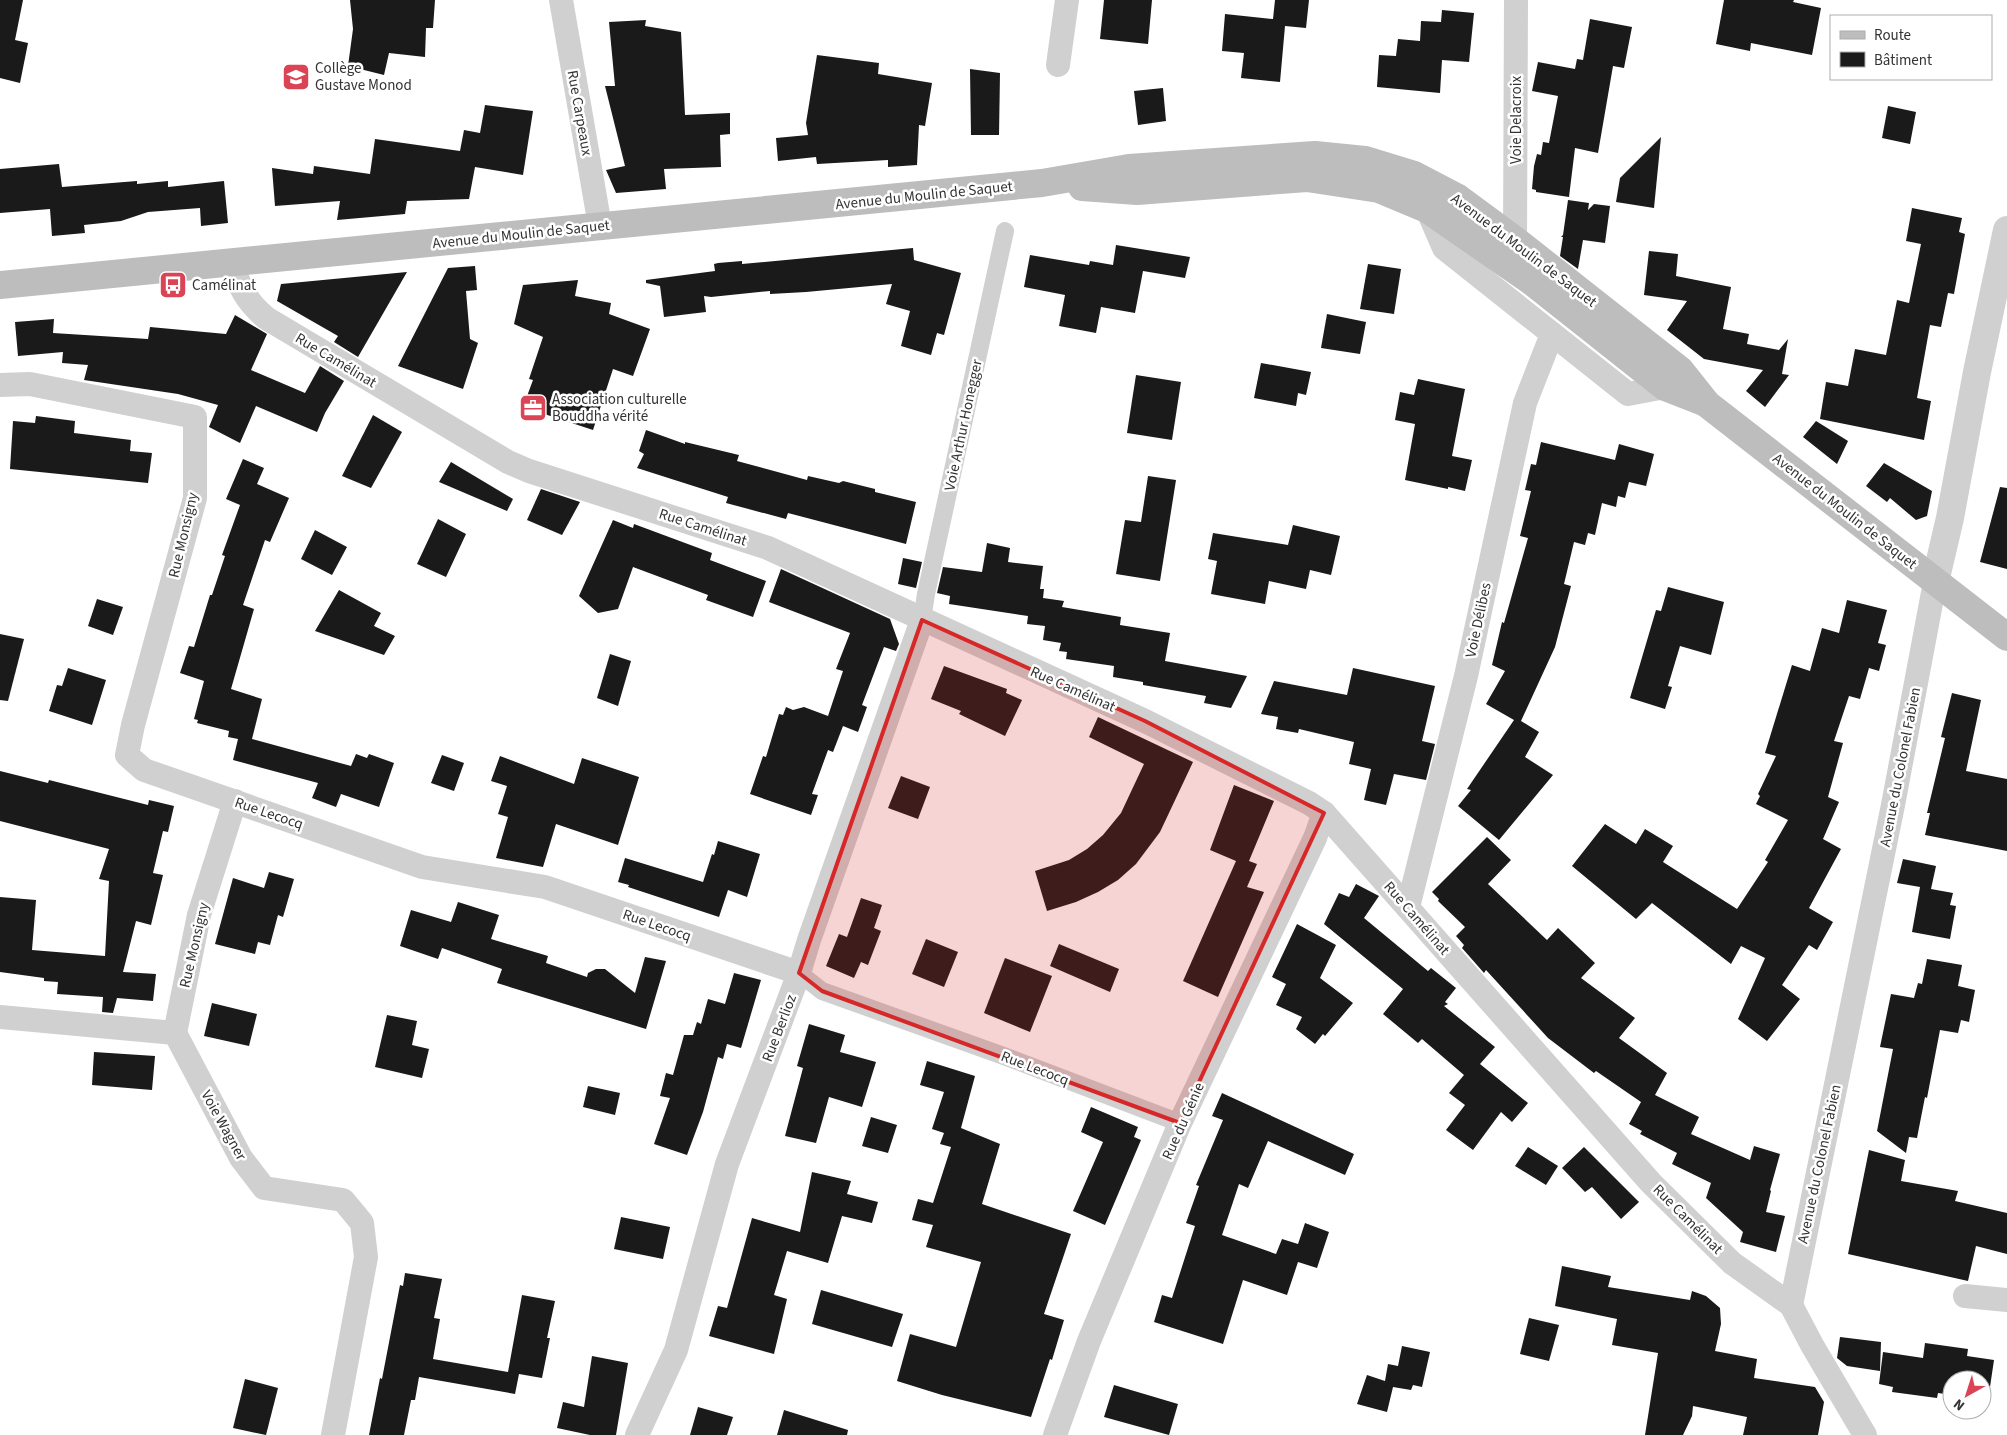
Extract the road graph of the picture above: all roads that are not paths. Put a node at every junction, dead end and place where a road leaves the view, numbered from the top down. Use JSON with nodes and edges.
{"nodes":[{"id":1,"x":560,"y":0,"type":"edge"},
{"id":2,"x":1067,"y":0,"type":"edge"},
{"id":3,"x":1516,"y":0,"type":"edge"},
{"id":4,"x":1058,"y":65,"type":"dead end"},
{"id":5,"x":1042,"y":183,"type":"junction"},
{"id":6,"x":1427,"y":209,"type":"junction"},
{"id":7,"x":600,"y":226,"type":"junction"},
{"id":8,"x":2007,"y":230,"type":"edge"},
{"id":9,"x":1005,"y":231,"type":"dead end"},
{"id":10,"x":1515,"y":240,"type":"junction"},
{"id":11,"x":232,"y":262,"type":"junction"},
{"id":12,"x":0,"y":285,"type":"edge"},
{"id":13,"x":1552,"y":334,"type":"junction"},
{"id":14,"x":0,"y":386,"type":"edge"},
{"id":15,"x":1665,"y":387,"type":"junction"},
{"id":16,"x":1707,"y":404,"type":"junction"},
{"id":17,"x":1935,"y":582,"type":"junction"},
{"id":18,"x":922,"y":620,"type":"junction"},
{"id":19,"x":2007,"y":637,"type":"edge"},
{"id":20,"x":126,"y":755,"type":"joint"},
{"id":21,"x":235,"y":801,"type":"junction"},
{"id":22,"x":1324,"y":813,"type":"junction"},
{"id":23,"x":1408,"y":907,"type":"junction"},
{"id":24,"x":799,"y":973,"type":"junction"},
{"id":25,"x":0,"y":1017,"type":"edge"},
{"id":26,"x":175,"y":1033,"type":"junction"},
{"id":27,"x":1180,"y":1123,"type":"junction"},
{"id":28,"x":1965,"y":1296,"type":"dead end"},
{"id":29,"x":2007,"y":1300,"type":"edge"},
{"id":30,"x":1791,"y":1305,"type":"junction"},
{"id":31,"x":333,"y":1435,"type":"edge"},
{"id":32,"x":637,"y":1435,"type":"edge"},
{"id":33,"x":1055,"y":1435,"type":"edge"},
{"id":34,"x":1864,"y":1435,"type":"edge"}],
"edges":[{"from":1,"to":7,"type":"street","name":"Rue Carpeaux"},
{"from":2,"to":4,"type":"street"},
{"from":3,"to":10,"type":"street","name":"Voie Delacroix"},
{"from":5,"to":6,"type":"main road","name":"Avenue du Moulin de Saquet"},
{"from":5,"to":7,"type":"main road","name":"Avenue du Moulin de Saquet"},
{"from":5,"to":10,"type":"main road","name":"Avenue du Moulin de Saquet"},
{"from":6,"to":13,"type":"street"},
{"from":6,"to":15,"type":"main road","name":"Avenue du Moulin de Saquet"},
{"from":7,"to":11,"type":"main road","name":"Avenue du Moulin de Saquet"},
{"from":8,"to":17,"type":"street","name":"Avenue du Colonel Fabien"},
{"from":9,"to":18,"type":"street","name":"Voie Arthur Honegger"},
{"from":10,"to":16,"type":"main road","name":"Avenue du Moulin de Saquet"},
{"from":11,"to":12,"type":"main road","name":"Avenue du Moulin de Saquet"},
{"from":11,"to":18,"type":"street","name":"Rue Camélinat"},
{"from":13,"to":15,"type":"street"},
{"from":13,"to":23,"type":"street","name":"Voie Délibes"},
{"from":14,"to":20,"type":"street","name":"Rue Monsigny"},
{"from":15,"to":16,"type":"main road","name":"Avenue du Moulin de Saquet"},
{"from":16,"to":17,"type":"main road","name":"Avenue du Moulin de Saquet"},
{"from":17,"to":19,"type":"main road","name":"Avenue du Moulin de Saquet"},
{"from":17,"to":30,"type":"street","name":"Avenue du Colonel Fabien"},
{"from":18,"to":22,"type":"street","name":"Rue Camélinat"},
{"from":18,"to":24,"type":"street","name":"Rue Berlioz"},
{"from":20,"to":21,"type":"street","name":"Rue Lecocq"},
{"from":21,"to":24,"type":"street","name":"Rue Lecocq"},
{"from":21,"to":26,"type":"street","name":"Rue Monsigny"},
{"from":22,"to":23,"type":"street","name":"Rue Camélinat"},
{"from":22,"to":27,"type":"street","name":"Rue du Génie"},
{"from":23,"to":30,"type":"street","name":"Rue Camélinat"},
{"from":24,"to":27,"type":"street","name":"Rue Lecocq"},
{"from":24,"to":32,"type":"street","name":"Rue Berlioz"},
{"from":25,"to":26,"type":"street"},
{"from":26,"to":31,"type":"street","name":"Voie Wagner"},
{"from":27,"to":33,"type":"street","name":"Rue du Génie"},
{"from":28,"to":29,"type":"street"},
{"from":30,"to":34,"type":"street"}]}
